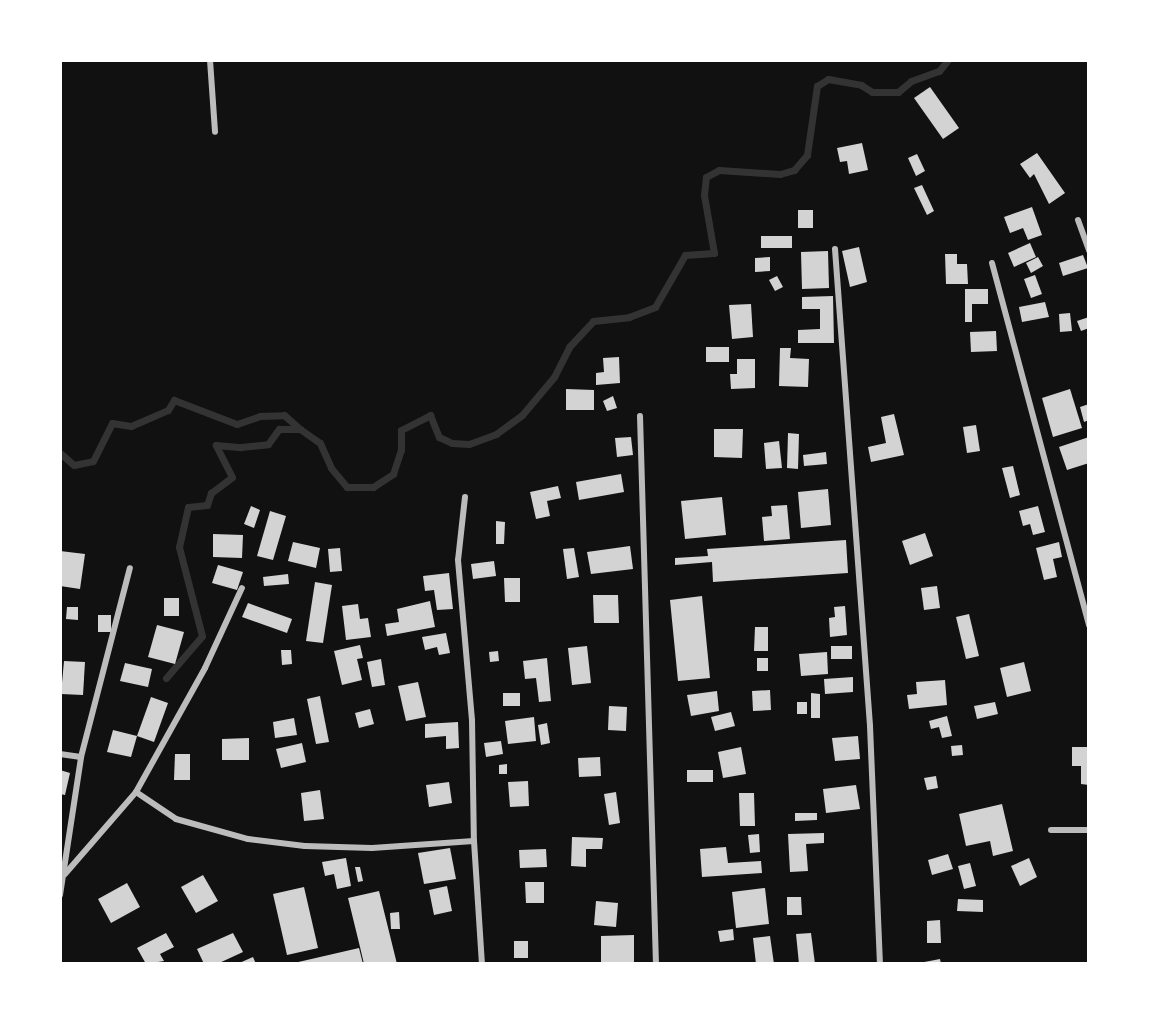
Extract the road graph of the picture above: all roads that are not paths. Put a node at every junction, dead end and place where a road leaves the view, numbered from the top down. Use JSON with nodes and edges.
{"nodes":[{"id":1,"x":210,"y":60,"type":"edge"},
{"id":2,"x":215,"y":132,"type":"dead end"},
{"id":3,"x":1078,"y":220,"type":"dead end"},
{"id":4,"x":835,"y":249,"type":"dead end"},
{"id":5,"x":1089,"y":251,"type":"edge"},
{"id":6,"x":992,"y":263,"type":"dead end"},
{"id":7,"x":640,"y":416,"type":"dead end"},
{"id":8,"x":465,"y":497,"type":"dead end"},
{"id":9,"x":130,"y":568,"type":"dead end"},
{"id":10,"x":242,"y":588,"type":"dead end"},
{"id":11,"x":1089,"y":625,"type":"edge"},
{"id":12,"x":60,"y":754,"type":"edge"},
{"id":13,"x":81,"y":757,"type":"junction"},
{"id":14,"x":136,"y":792,"type":"junction"},
{"id":15,"x":1051,"y":830,"type":"dead end"},
{"id":16,"x":1089,"y":830,"type":"edge"},
{"id":17,"x":474,"y":841,"type":"junction"},
{"id":18,"x":65,"y":874,"type":"junction"},
{"id":19,"x":60,"y":895,"type":"edge"},
{"id":20,"x":482,"y":964,"type":"edge"},
{"id":21,"x":656,"y":964,"type":"edge"},
{"id":22,"x":880,"y":964,"type":"edge"}],
"edges":[{"from":1,"to":2,"type":"street"},
{"from":3,"to":5,"type":"street"},
{"from":4,"to":22,"type":"street"},
{"from":6,"to":11,"type":"street"},
{"from":7,"to":21,"type":"street"},
{"from":8,"to":17,"type":"street"},
{"from":9,"to":13,"type":"street"},
{"from":10,"to":14,"type":"street"},
{"from":12,"to":13,"type":"street"},
{"from":13,"to":18,"type":"street"},
{"from":14,"to":17,"type":"street"},
{"from":14,"to":18,"type":"street"},
{"from":15,"to":16,"type":"street"},
{"from":17,"to":20,"type":"street"},
{"from":18,"to":19,"type":"street"}]}
